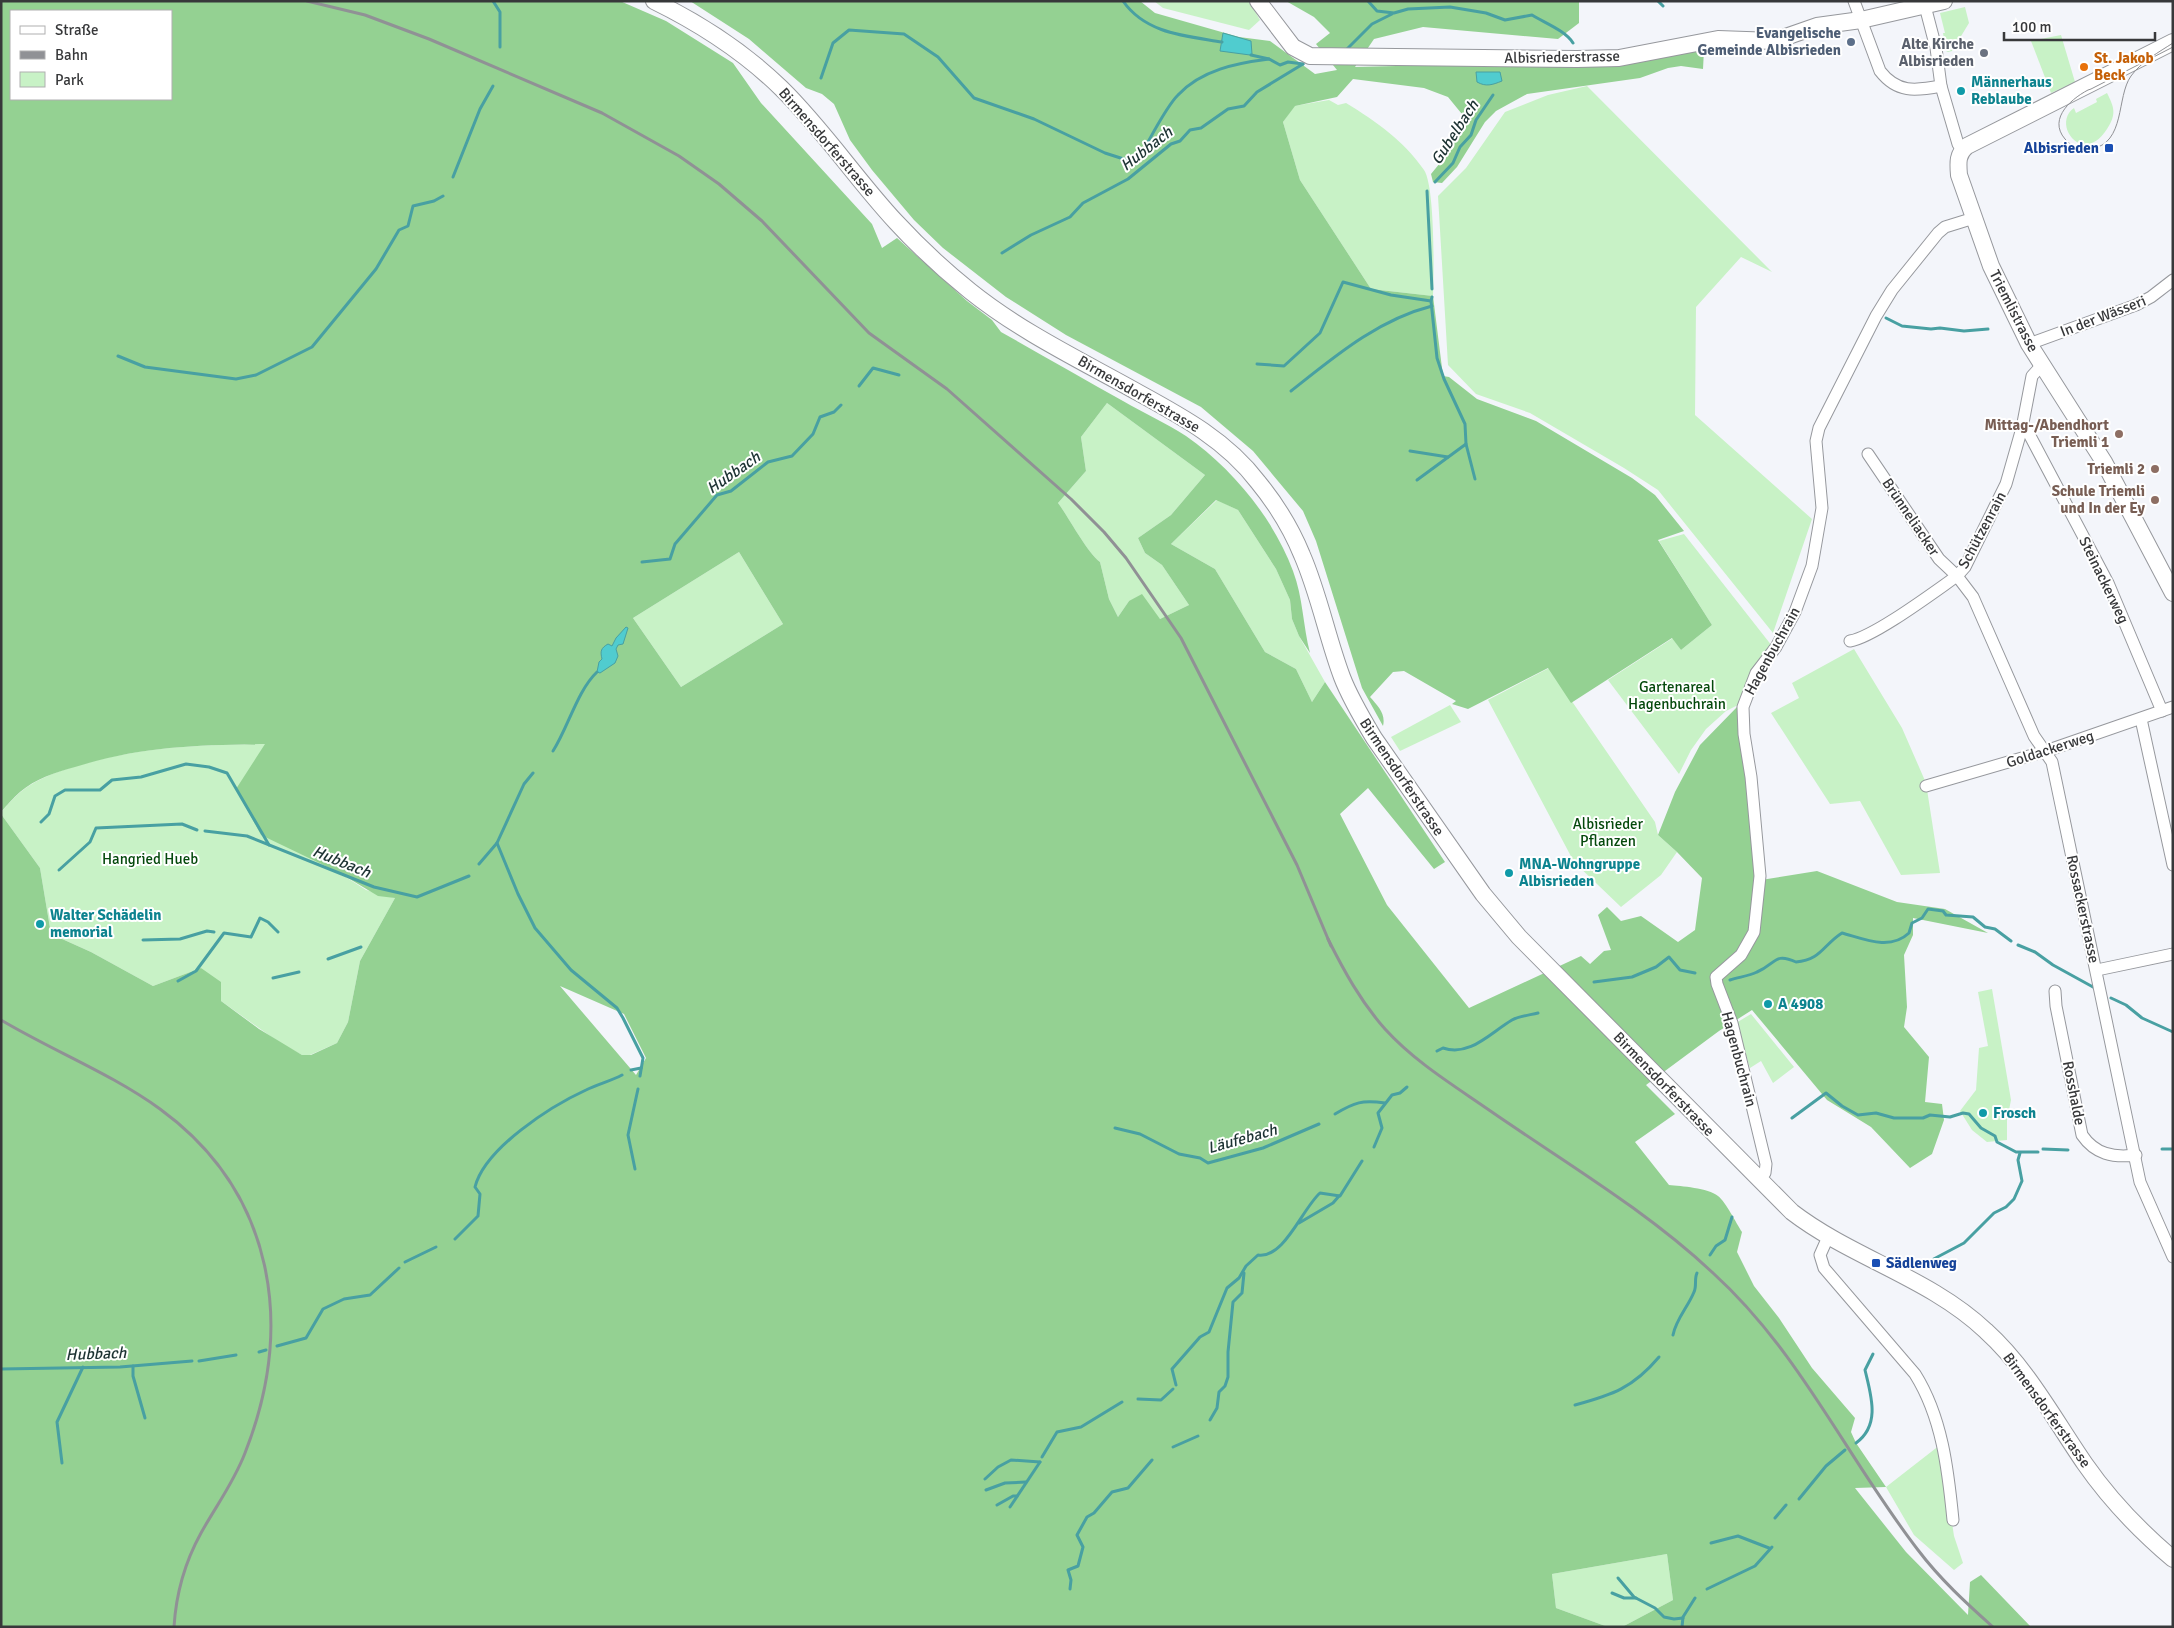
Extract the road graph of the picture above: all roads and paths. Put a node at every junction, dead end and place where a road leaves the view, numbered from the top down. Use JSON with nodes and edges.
{"nodes":[{"id":1,"x":654,"y":1,"type":"edge"},
{"id":2,"x":1258,"y":1,"type":"edge"},
{"id":3,"x":1854,"y":1,"type":"edge"},
{"id":4,"x":1944,"y":1,"type":"edge"},
{"id":5,"x":1925,"y":6,"type":"junction"},
{"id":6,"x":1862,"y":20,"type":"junction"},
{"id":7,"x":2173,"y":42,"type":"edge"},
{"id":8,"x":1941,"y":86,"type":"junction"},
{"id":9,"x":1962,"y":149,"type":"junction"},
{"id":10,"x":1974,"y":218,"type":"junction"},
{"id":11,"x":2173,"y":280,"type":"edge"},
{"id":12,"x":2029,"y":344,"type":"junction"},
{"id":13,"x":2042,"y":365,"type":"junction"},
{"id":14,"x":2022,"y":428,"type":"junction"},
{"id":15,"x":1868,"y":454,"type":"dead end"},
{"id":16,"x":1957,"y":576,"type":"junction"},
{"id":17,"x":2173,"y":593,"type":"edge"},
{"id":18,"x":1850,"y":641,"type":"dead end"},
{"id":19,"x":2167,"y":709,"type":"edge"},
{"id":20,"x":2140,"y":719,"type":"junction"},
{"id":21,"x":2046,"y":751,"type":"junction"},
{"id":22,"x":1926,"y":786,"type":"dead end"},
{"id":23,"x":2173,"y":865,"type":"edge"},
{"id":24,"x":2173,"y":954,"type":"edge"},
{"id":25,"x":2097,"y":970,"type":"junction"},
{"id":26,"x":2055,"y":991,"type":"dead end"},
{"id":27,"x":2136,"y":1156,"type":"junction"},
{"id":28,"x":1758,"y":1180,"type":"junction"},
{"id":29,"x":1828,"y":1237,"type":"junction"},
{"id":30,"x":2173,"y":1257,"type":"edge"},
{"id":31,"x":1953,"y":1520,"type":"dead end"},
{"id":32,"x":2173,"y":1559,"type":"edge"}],
"edges":[{"from":1,"to":28,"type":"main road","name":"Birmensdorferstrasse"},
{"from":2,"to":6,"type":"main road","name":"Albisriederstrasse"},
{"from":3,"to":6,"type":"street"},
{"from":4,"to":5,"type":"main road","name":"Albisriederstrasse"},
{"from":5,"to":6,"type":"main road","name":"Albisriederstrasse"},
{"from":5,"to":8,"type":"street","name":"Triemlistrasse"},
{"from":6,"to":8,"type":"street"},
{"from":7,"to":9,"type":"main road"},
{"from":8,"to":9,"type":"street","name":"Triemlistrasse"},
{"from":9,"to":10,"type":"main road","name":"Triemlistrasse"},
{"from":10,"to":12,"type":"main road","name":"Triemlistrasse"},
{"from":10,"to":28,"type":"street","name":"Hagenbuchrain"},
{"from":11,"to":12,"type":"street","name":"In der Wässeri"},
{"from":12,"to":13,"type":"main road","name":"Triemlistrasse"},
{"from":13,"to":14,"type":"street","name":"Schützenrain"},
{"from":13,"to":17,"type":"main road","name":"Triemlistrasse"},
{"from":14,"to":16,"type":"street","name":"Schützenrain"},
{"from":14,"to":19,"type":"street","name":"Steinackerweg"},
{"from":15,"to":16,"type":"street","name":"Brünneliacker"},
{"from":16,"to":18,"type":"street","name":"Schützenrain"},
{"from":16,"to":21,"type":"street","name":"Rossackerstrasse"},
{"from":19,"to":20,"type":"street","name":"Goldackerweg"},
{"from":20,"to":21,"type":"street","name":"Goldackerweg"},
{"from":20,"to":23,"type":"street"},
{"from":21,"to":22,"type":"street","name":"Goldackerweg"},
{"from":21,"to":25,"type":"street","name":"Rossackerstrasse"},
{"from":24,"to":25,"type":"street"},
{"from":25,"to":27,"type":"street","name":"Rossackerstrasse"},
{"from":26,"to":27,"type":"street","name":"Rosshalde"},
{"from":27,"to":30,"type":"street","name":"Rossackerstrasse"},
{"from":28,"to":29,"type":"main road","name":"Birmensdorferstrasse"},
{"from":29,"to":31,"type":"street"},
{"from":29,"to":32,"type":"main road","name":"Birmensdorferstrasse"}]}
